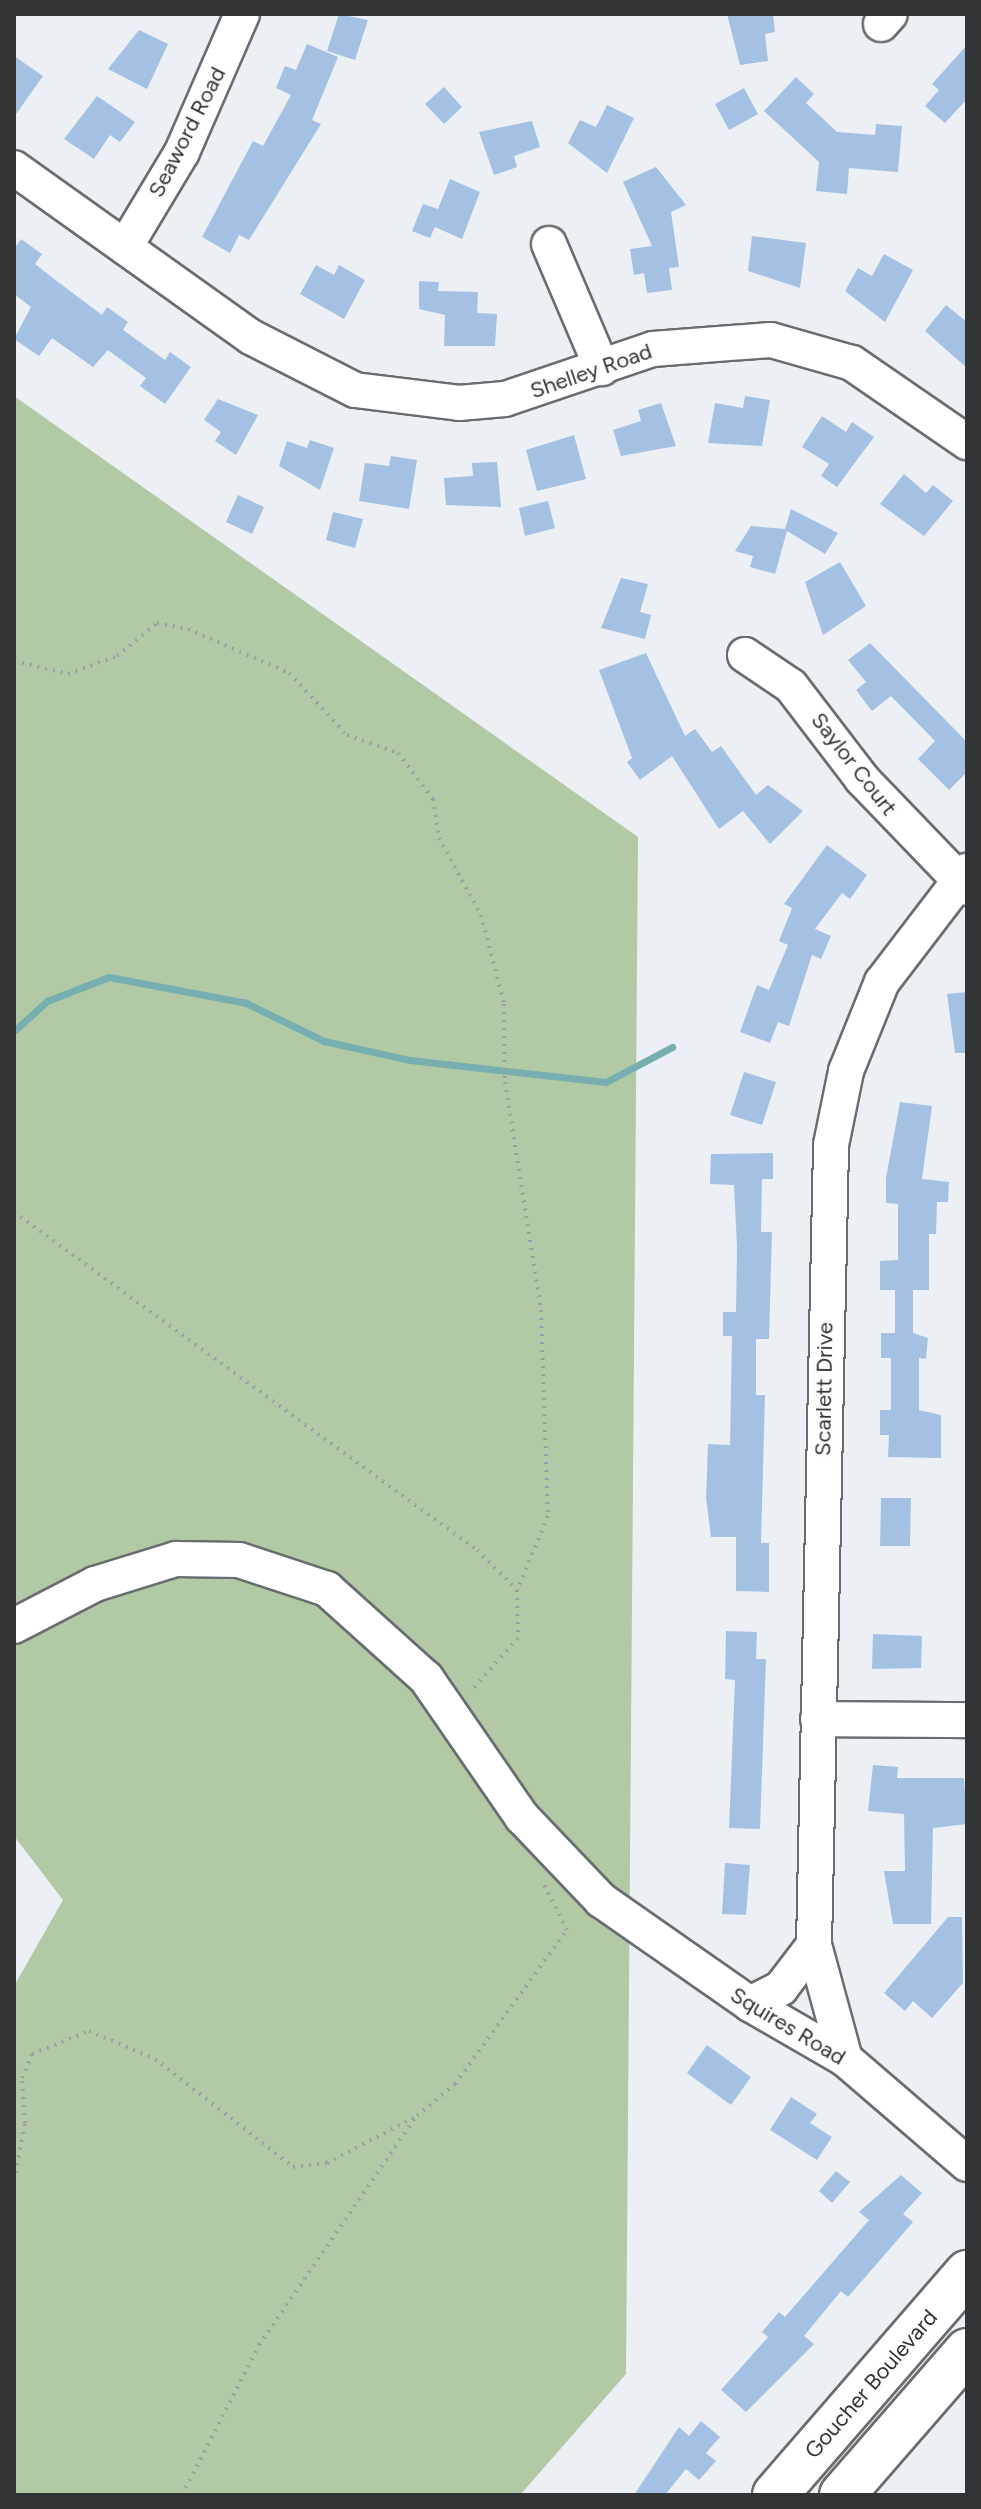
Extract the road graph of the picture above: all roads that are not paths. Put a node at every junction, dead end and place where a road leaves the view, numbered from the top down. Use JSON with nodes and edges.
{"nodes":[{"id":1,"x":242,"y":14,"type":"edge"},
{"id":2,"x":14,"y":168,"type":"edge"},
{"id":3,"x":549,"y":244,"type":"dead end"},
{"id":4,"x":125,"y":247,"type":"junction"},
{"id":5,"x":602,"y":368,"type":"junction"},
{"id":6,"x":967,"y":442,"type":"edge"},
{"id":7,"x":745,"y":655,"type":"dead end"},
{"id":8,"x":964,"y":880,"type":"edge"},
{"id":9,"x":14,"y":1626,"type":"edge"},
{"id":10,"x":818,"y":1719,"type":"junction"},
{"id":11,"x":967,"y":1720,"type":"edge"},
{"id":12,"x":814,"y":1945,"type":"junction"},
{"id":13,"x":750,"y":2004,"type":"junction"},
{"id":14,"x":845,"y":2059,"type":"junction"},
{"id":15,"x":967,"y":2164,"type":"edge"},
{"id":16,"x":967,"y":2273,"type":"edge"},
{"id":17,"x":967,"y":2351,"type":"edge"},
{"id":18,"x":775,"y":2495,"type":"edge"},
{"id":19,"x":842,"y":2495,"type":"edge"}],
"edges":[{"from":1,"to":4,"type":"street","name":"Seaword Road"},
{"from":2,"to":4,"type":"street","name":"Shelley Road"},
{"from":3,"to":5,"type":"street"},
{"from":4,"to":5,"type":"street","name":"Shelley Road"},
{"from":5,"to":6,"type":"street","name":"Shelley Road"},
{"from":7,"to":8,"type":"street","name":"Saylor Court"},
{"from":8,"to":10,"type":"street","name":"Scarlett Drive"},
{"from":9,"to":13,"type":"street","name":"Squires Road"},
{"from":10,"to":11,"type":"street"},
{"from":10,"to":12,"type":"street","name":"Scarlett Drive"},
{"from":12,"to":13,"type":"street"},
{"from":12,"to":14,"type":"street","name":"Scarlett Drive"},
{"from":13,"to":14,"type":"street","name":"Squires Road"},
{"from":14,"to":15,"type":"street","name":"Squires Road"},
{"from":16,"to":18,"type":"main road","name":"Goucher Boulevard"},
{"from":17,"to":19,"type":"main road"}]}
